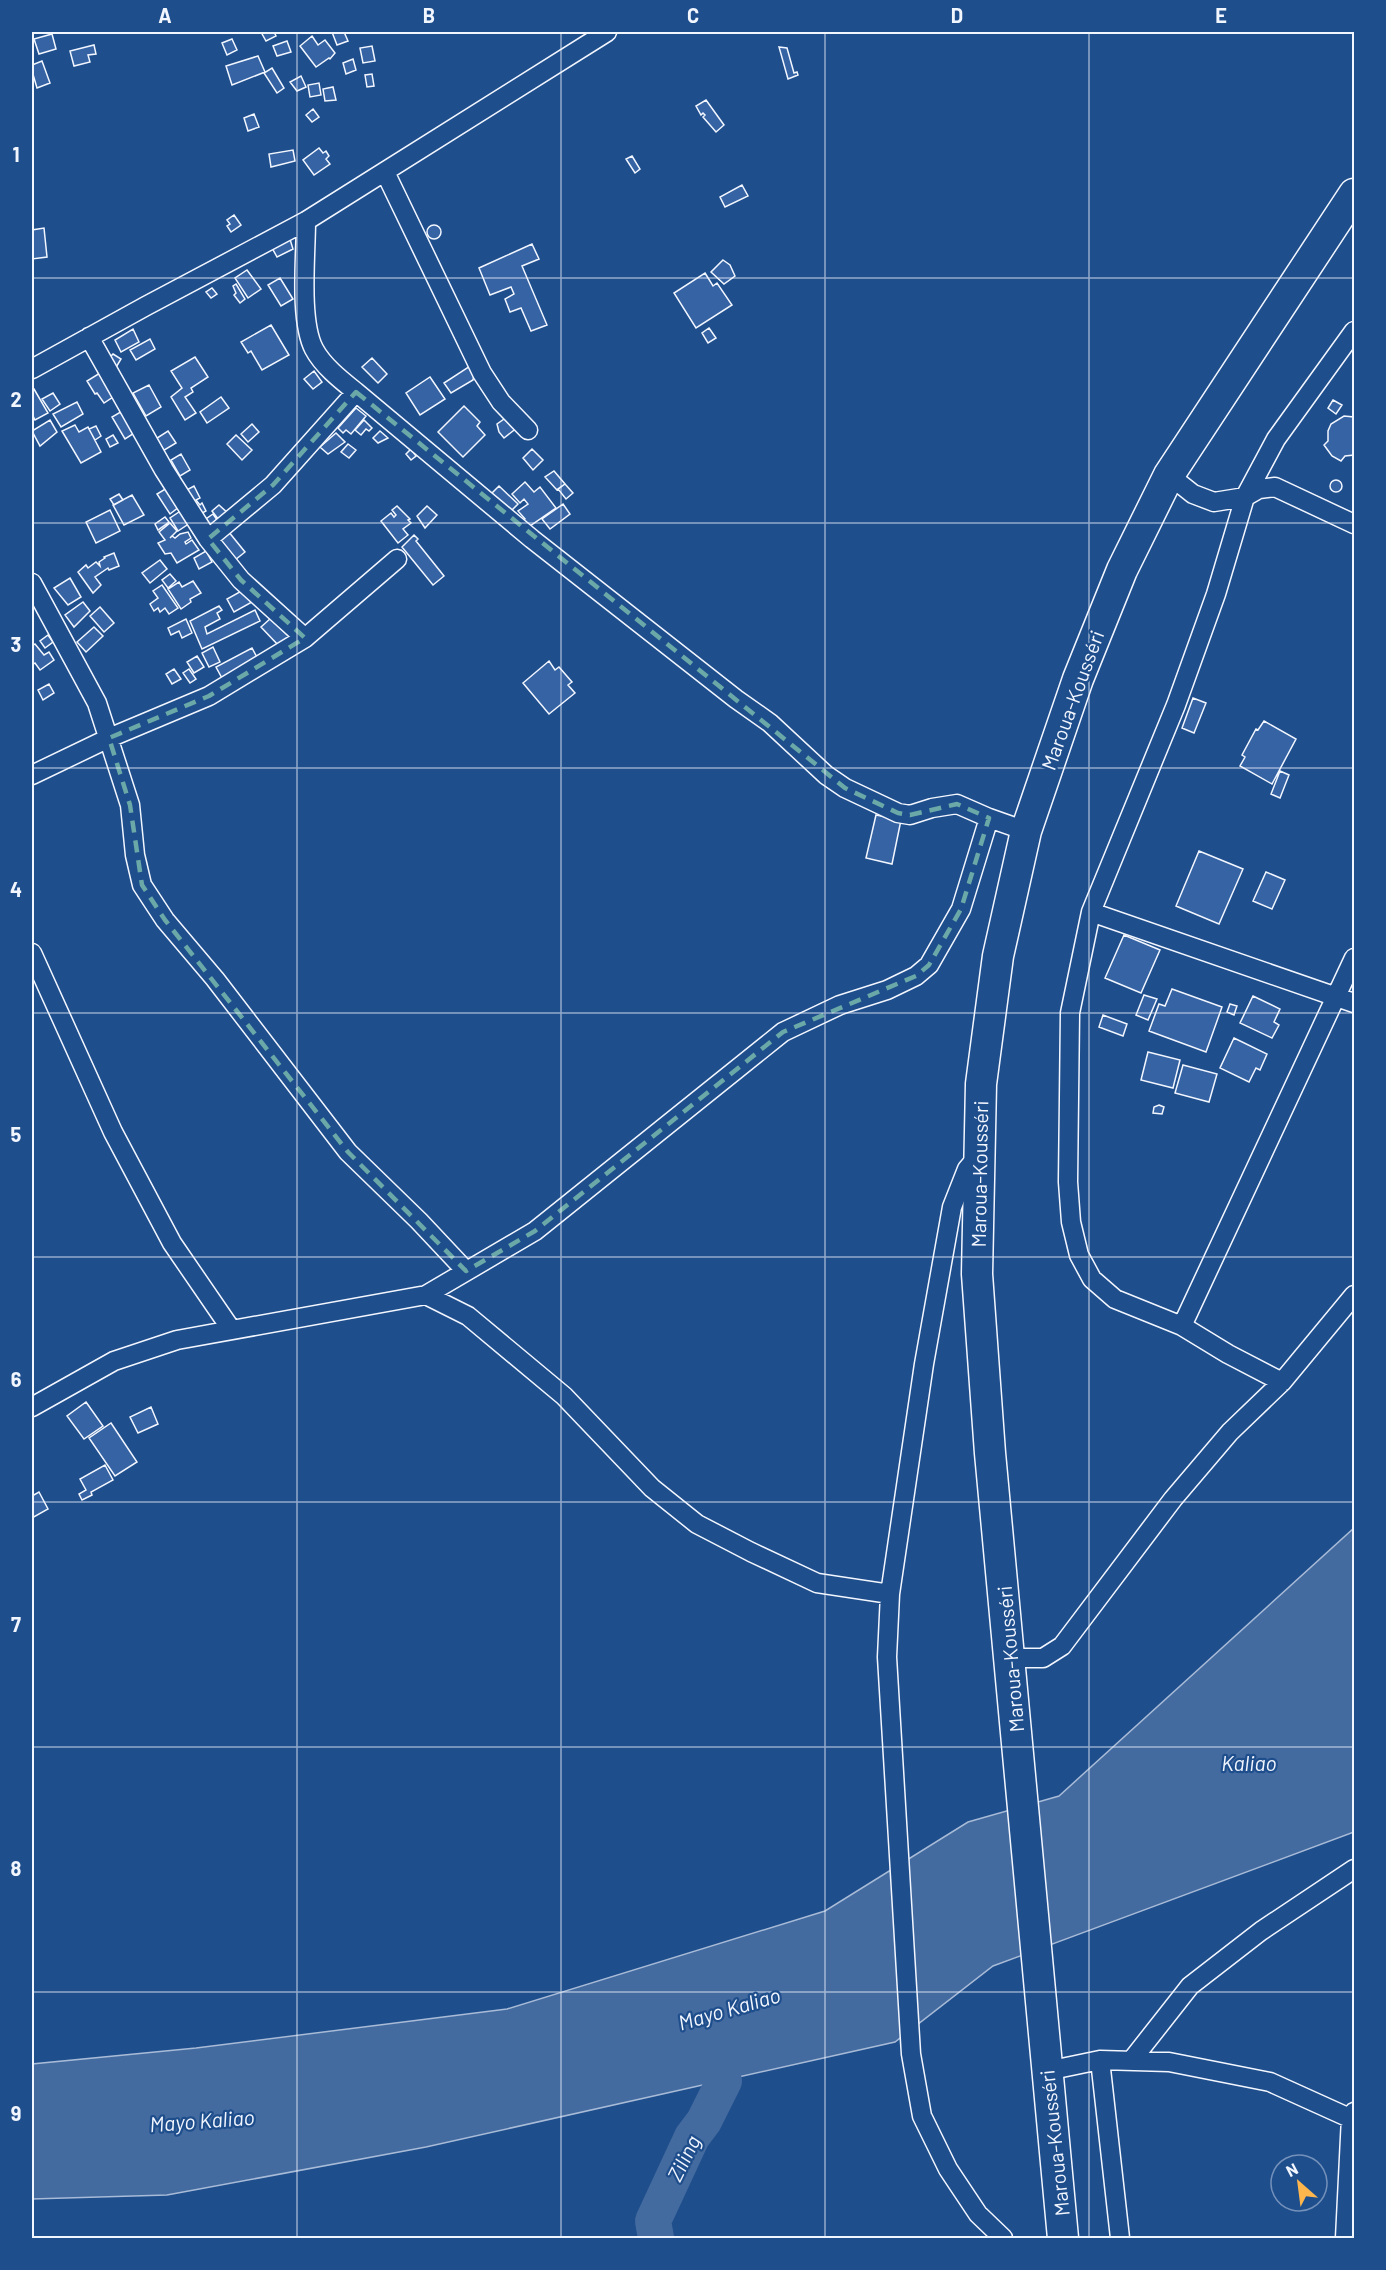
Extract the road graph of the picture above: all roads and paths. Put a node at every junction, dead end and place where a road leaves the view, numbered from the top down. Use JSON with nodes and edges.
{"nodes":[{"id":1,"x":607,"y":32,"type":"edge"},
{"id":2,"x":385,"y":172,"type":"junction"},
{"id":3,"x":1354,"y":194,"type":"edge"},
{"id":4,"x":306,"y":221,"type":"junction"},
{"id":5,"x":1354,"y":331,"type":"edge"},
{"id":6,"x":89,"y":337,"type":"junction"},
{"id":7,"x":32,"y":369,"type":"edge"},
{"id":8,"x":356,"y":392,"type":"junction"},
{"id":9,"x":528,"y":430,"type":"dead end"},
{"id":10,"x":1169,"y":475,"type":"junction"},
{"id":11,"x":1245,"y":497,"type":"junction"},
{"id":12,"x":1354,"y":524,"type":"edge"},
{"id":13,"x":208,"y":539,"type":"junction"},
{"id":14,"x":397,"y":559,"type":"dead end"},
{"id":15,"x":32,"y":583,"type":"edge"},
{"id":16,"x":305,"y":638,"type":"junction"},
{"id":17,"x":109,"y":738,"type":"junction"},
{"id":18,"x":32,"y":775,"type":"edge"},
{"id":19,"x":989,"y":819,"type":"junction"},
{"id":20,"x":1026,"y":831,"type":"junction"},
{"id":21,"x":1091,"y":912,"type":"junction"},
{"id":22,"x":32,"y":953,"type":"edge"},
{"id":23,"x":1354,"y":958,"type":"edge"},
{"id":24,"x":1336,"y":996,"type":"junction"},
{"id":25,"x":1354,"y":1003,"type":"edge"},
{"id":26,"x":980,"y":1153,"type":"junction"},
{"id":27,"x":466,"y":1271,"type":"junction"},
{"id":28,"x":426,"y":1295,"type":"junction"},
{"id":29,"x":1354,"y":1295,"type":"edge"},
{"id":30,"x":1182,"y":1326,"type":"junction"},
{"id":31,"x":231,"y":1329,"type":"junction"},
{"id":32,"x":1282,"y":1382,"type":"junction"},
{"id":33,"x":32,"y":1407,"type":"edge"},
{"id":34,"x":890,"y":1594,"type":"junction"},
{"id":35,"x":1011,"y":1658,"type":"junction"},
{"id":36,"x":1354,"y":1869,"type":"edge"},
{"id":37,"x":1100,"y":2060,"type":"junction"},
{"id":38,"x":1131,"y":2061,"type":"junction"},
{"id":39,"x":1047,"y":2071,"type":"junction"},
{"id":40,"x":1353,"y":2116,"type":"edge"},
{"id":41,"x":1003,"y":2238,"type":"edge"},
{"id":42,"x":1064,"y":2238,"type":"edge"},
{"id":43,"x":1120,"y":2238,"type":"edge"},
{"id":44,"x":1345,"y":2238,"type":"edge"}],
"edges":[{"from":1,"to":2,"type":"street"},
{"from":2,"to":4,"type":"street"},
{"from":2,"to":9,"type":"street"},
{"from":3,"to":10,"type":"highway","name":"Maroua-Kousséri"},
{"from":4,"to":6,"type":"street"},
{"from":4,"to":8,"type":"street"},
{"from":5,"to":11,"type":"street"},
{"from":6,"to":7,"type":"street"},
{"from":6,"to":13,"type":"street"},
{"from":8,"to":13,"type":"street"},
{"from":8,"to":19,"type":"street"},
{"from":10,"to":11,"type":"street"},
{"from":10,"to":20,"type":"highway","name":"Maroua-Kousséri"},
{"from":11,"to":12,"type":"street"},
{"from":11,"to":21,"type":"street"},
{"from":13,"to":16,"type":"street"},
{"from":14,"to":16,"type":"street"},
{"from":15,"to":17,"type":"street"},
{"from":16,"to":17,"type":"street"},
{"from":17,"to":18,"type":"street"},
{"from":17,"to":27,"type":"street"},
{"from":19,"to":20,"type":"street"},
{"from":19,"to":27,"type":"street"},
{"from":20,"to":26,"type":"highway","name":"Maroua-Kousséri"},
{"from":21,"to":24,"type":"street"},
{"from":21,"to":30,"type":"street"},
{"from":22,"to":31,"type":"street"},
{"from":23,"to":24,"type":"street"},
{"from":24,"to":25,"type":"street"},
{"from":24,"to":30,"type":"street"},
{"from":26,"to":34,"type":"street"},
{"from":26,"to":35,"type":"highway","name":"Maroua-Kousséri"},
{"from":27,"to":28,"type":"street"},
{"from":28,"to":31,"type":"street"},
{"from":28,"to":34,"type":"street"},
{"from":29,"to":32,"type":"street"},
{"from":30,"to":32,"type":"street"},
{"from":31,"to":33,"type":"street"},
{"from":32,"to":35,"type":"street"},
{"from":34,"to":41,"type":"street"},
{"from":35,"to":39,"type":"highway","name":"Maroua-Kousséri"},
{"from":36,"to":38,"type":"street"},
{"from":37,"to":38,"type":"street"},
{"from":37,"to":39,"type":"street"},
{"from":37,"to":43,"type":"street"},
{"from":38,"to":40,"type":"street"},
{"from":39,"to":42,"type":"highway","name":"Maroua-Kousséri"},
{"from":40,"to":44,"type":"street"}]}
